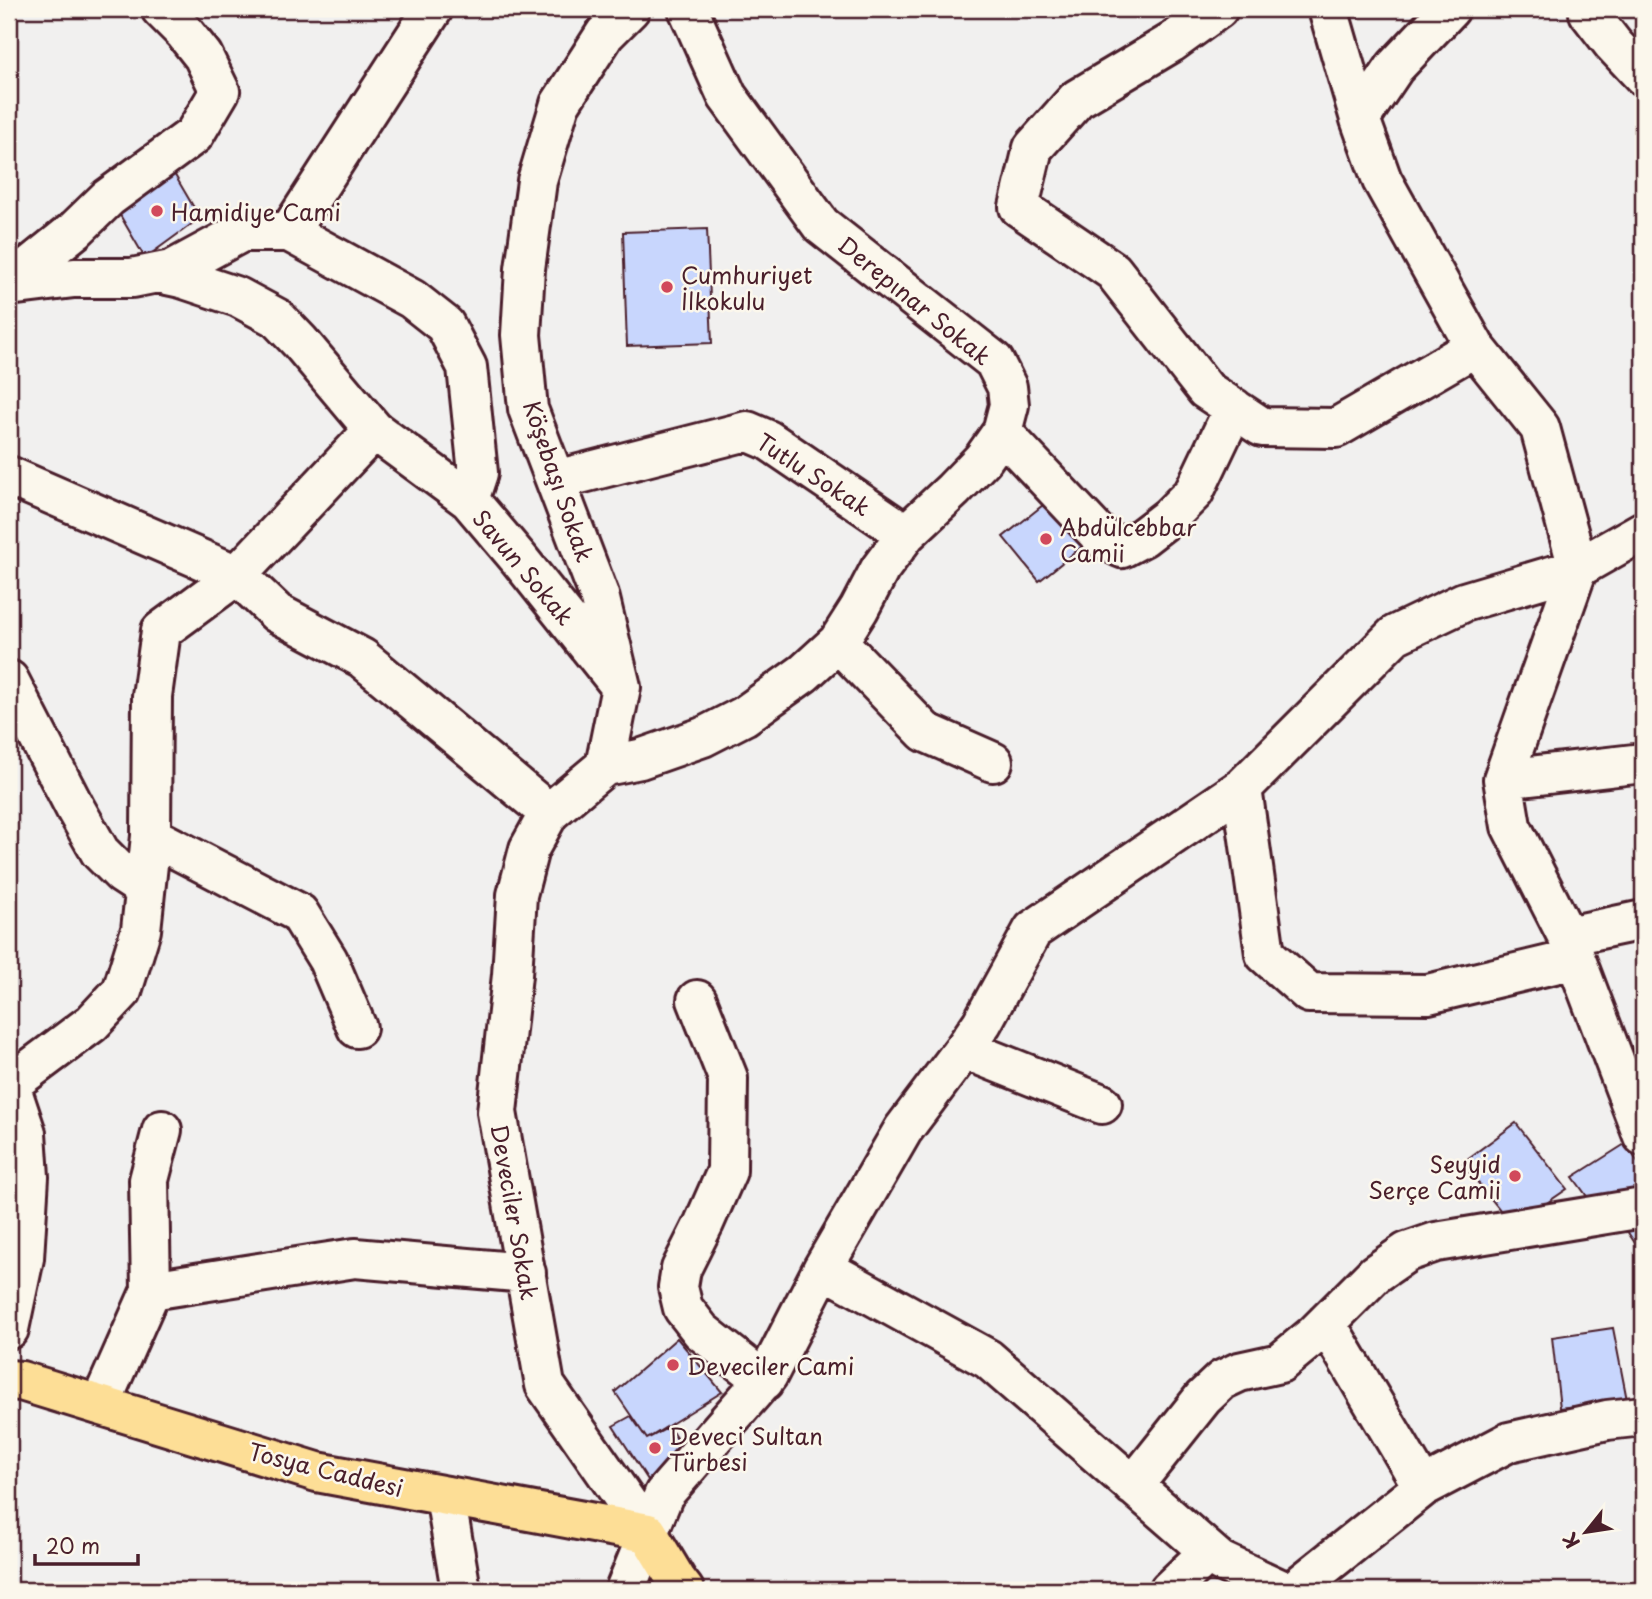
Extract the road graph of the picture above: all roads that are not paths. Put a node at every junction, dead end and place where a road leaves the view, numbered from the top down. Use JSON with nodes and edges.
{"nodes":[{"id":1,"x":161,"y":9,"type":"edge"},
{"id":2,"x":433,"y":9,"type":"edge"},
{"id":3,"x":630,"y":9,"type":"edge"},
{"id":4,"x":688,"y":9,"type":"edge"},
{"id":5,"x":1218,"y":9,"type":"edge"},
{"id":6,"x":1328,"y":9,"type":"edge"},
{"id":7,"x":1450,"y":9,"type":"edge"},
{"id":8,"x":1588,"y":11,"type":"edge"},
{"id":9,"x":1643,"y":47,"type":"edge"},
{"id":10,"x":1643,"y":76,"type":"edge"},
{"id":11,"x":1360,"y":119,"type":"junction"},
{"id":12,"x":289,"y":232,"type":"junction"},
{"id":13,"x":158,"y":273,"type":"junction"},
{"id":14,"x":9,"y":284,"type":"edge"},
{"id":15,"x":1475,"y":346,"type":"junction"},
{"id":16,"x":1234,"y":408,"type":"junction"},
{"id":17,"x":374,"y":429,"type":"junction"},
{"id":18,"x":1002,"y":432,"type":"junction"},
{"id":19,"x":9,"y":476,"type":"edge"},
{"id":20,"x":556,"y":480,"type":"junction"},
{"id":21,"x":469,"y":500,"type":"junction"},
{"id":22,"x":1643,"y":531,"type":"edge"},
{"id":23,"x":906,"y":534,"type":"junction"},
{"id":24,"x":1578,"y":568,"type":"junction"},
{"id":25,"x":237,"y":575,"type":"junction"},
{"id":26,"x":838,"y":642,"type":"junction"},
{"id":27,"x":9,"y":680,"type":"edge"},
{"id":28,"x":621,"y":687,"type":"junction"},
{"id":29,"x":993,"y":762,"type":"dead end"},
{"id":30,"x":1643,"y":763,"type":"edge"},
{"id":31,"x":605,"y":766,"type":"junction"},
{"id":32,"x":1503,"y":779,"type":"junction"},
{"id":33,"x":1242,"y":788,"type":"junction"},
{"id":34,"x":549,"y":813,"type":"junction"},
{"id":35,"x":151,"y":836,"type":"junction"},
{"id":36,"x":145,"y":889,"type":"junction"},
{"id":37,"x":1643,"y":920,"type":"edge"},
{"id":38,"x":1571,"y":948,"type":"junction"},
{"id":39,"x":697,"y":1000,"type":"dead end"},
{"id":40,"x":357,"y":1028,"type":"dead end"},
{"id":41,"x":964,"y":1049,"type":"junction"},
{"id":42,"x":10,"y":1085,"type":"edge"},
{"id":43,"x":1102,"y":1104,"type":"dead end"},
{"id":44,"x":162,"y":1130,"type":"dead end"},
{"id":45,"x":1643,"y":1136,"type":"edge"},
{"id":46,"x":1643,"y":1208,"type":"edge"},
{"id":47,"x":823,"y":1268,"type":"junction"},
{"id":48,"x":526,"y":1273,"type":"junction"},
{"id":49,"x":151,"y":1290,"type":"junction"},
{"id":50,"x":1326,"y":1323,"type":"junction"},
{"id":51,"x":9,"y":1329,"type":"edge"},
{"id":52,"x":9,"y":1380,"type":"edge"},
{"id":53,"x":764,"y":1381,"type":"junction"},
{"id":54,"x":100,"y":1405,"type":"junction"},
{"id":55,"x":1643,"y":1416,"type":"edge"},
{"id":56,"x":1133,"y":1486,"type":"junction"},
{"id":57,"x":1423,"y":1487,"type":"junction"},
{"id":58,"x":445,"y":1496,"type":"junction"},
{"id":59,"x":649,"y":1533,"type":"junction"},
{"id":60,"x":1209,"y":1552,"type":"junction"},
{"id":61,"x":461,"y":1590,"type":"edge"},
{"id":62,"x":625,"y":1590,"type":"edge"},
{"id":63,"x":684,"y":1590,"type":"edge"},
{"id":64,"x":1169,"y":1590,"type":"edge"},
{"id":65,"x":1282,"y":1590,"type":"edge"},
{"id":66,"x":1294,"y":1590,"type":"edge"}],
"edges":[{"from":1,"to":14,"type":"street"},
{"from":2,"to":12,"type":"street"},
{"from":3,"to":20,"type":"street","name":"Köşebaşı Sokak"},
{"from":4,"to":18,"type":"street","name":"Derepınar Sokak"},
{"from":5,"to":16,"type":"street"},
{"from":6,"to":11,"type":"street"},
{"from":7,"to":11,"type":"street"},
{"from":8,"to":9,"type":"street"},
{"from":8,"to":10,"type":"street"},
{"from":11,"to":15,"type":"street"},
{"from":12,"to":13,"type":"street","name":"Savun Sokak"},
{"from":12,"to":21,"type":"street","name":"Savun Sokak"},
{"from":13,"to":14,"type":"street","name":"Savun Sokak"},
{"from":13,"to":17,"type":"street"},
{"from":15,"to":16,"type":"street"},
{"from":15,"to":24,"type":"street"},
{"from":16,"to":18,"type":"street"},
{"from":17,"to":21,"type":"street"},
{"from":17,"to":25,"type":"street"},
{"from":18,"to":23,"type":"street","name":"Derepınar Sokak"},
{"from":19,"to":25,"type":"street"},
{"from":20,"to":23,"type":"street","name":"Tutlu Sokak"},
{"from":20,"to":28,"type":"street","name":"Köşebaşı Sokak"},
{"from":21,"to":28,"type":"street","name":"Savun Sokak"},
{"from":22,"to":24,"type":"street"},
{"from":23,"to":26,"type":"street","name":"Derepınar Sokak"},
{"from":24,"to":32,"type":"street"},
{"from":24,"to":33,"type":"street"},
{"from":25,"to":34,"type":"street"},
{"from":25,"to":35,"type":"street"},
{"from":26,"to":29,"type":"street"},
{"from":26,"to":31,"type":"street","name":"Derepınar Sokak"},
{"from":27,"to":36,"type":"street"},
{"from":28,"to":31,"type":"street","name":"Köşebaşı Sokak"},
{"from":30,"to":32,"type":"street"},
{"from":31,"to":34,"type":"street","name":"Deveciler Sokak"},
{"from":32,"to":38,"type":"street"},
{"from":33,"to":38,"type":"street"},
{"from":33,"to":41,"type":"street"},
{"from":34,"to":48,"type":"street","name":"Deveciler Sokak"},
{"from":35,"to":36,"type":"street"},
{"from":35,"to":40,"type":"street"},
{"from":36,"to":42,"type":"street"},
{"from":37,"to":38,"type":"street"},
{"from":38,"to":45,"type":"street"},
{"from":39,"to":53,"type":"street"},
{"from":41,"to":43,"type":"street"},
{"from":41,"to":47,"type":"street"},
{"from":42,"to":51,"type":"street"},
{"from":44,"to":49,"type":"street"},
{"from":46,"to":50,"type":"street"},
{"from":47,"to":53,"type":"street"},
{"from":47,"to":56,"type":"street"},
{"from":48,"to":49,"type":"street"},
{"from":48,"to":59,"type":"street","name":"Deveciler Sokak"},
{"from":49,"to":54,"type":"street"},
{"from":50,"to":56,"type":"street"},
{"from":50,"to":57,"type":"street"},
{"from":52,"to":54,"type":"main road","name":"Tosya Caddesi"},
{"from":53,"to":59,"type":"street"},
{"from":54,"to":58,"type":"main road","name":"Tosya Caddesi"},
{"from":55,"to":57,"type":"street"},
{"from":56,"to":60,"type":"street"},
{"from":57,"to":66,"type":"street"},
{"from":58,"to":59,"type":"main road","name":"Tosya Caddesi"},
{"from":58,"to":61,"type":"street"},
{"from":59,"to":62,"type":"street"},
{"from":59,"to":63,"type":"main road"},
{"from":60,"to":64,"type":"street"},
{"from":60,"to":65,"type":"street"}]}
